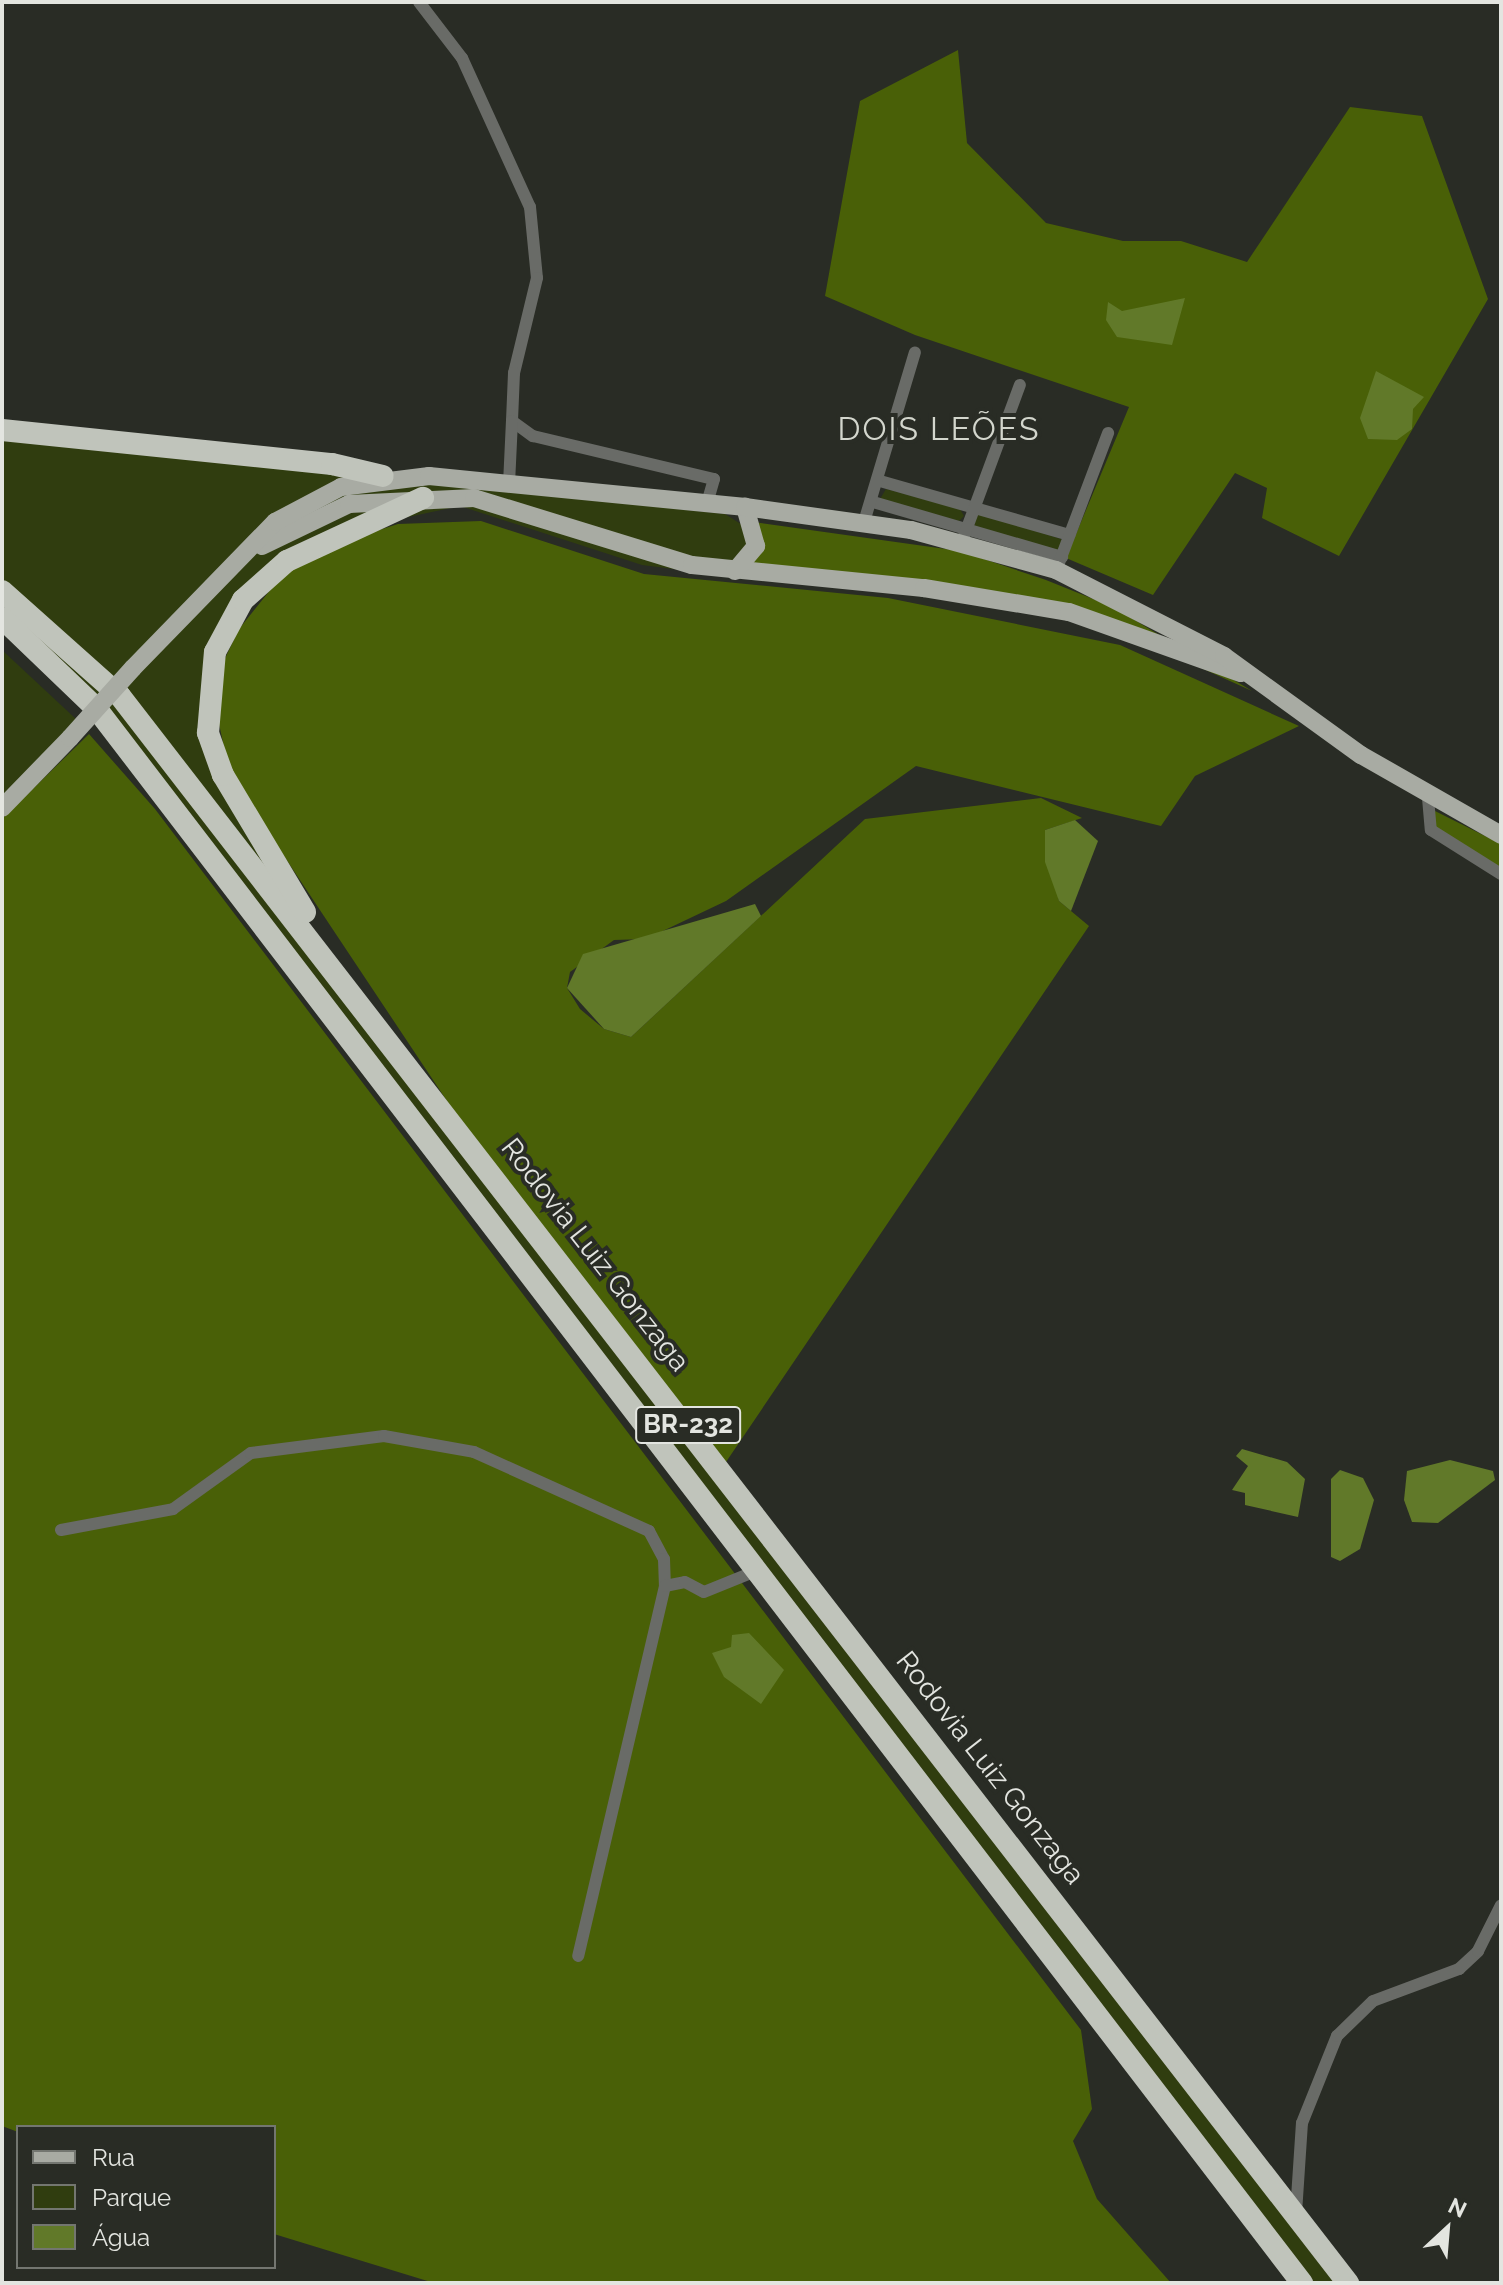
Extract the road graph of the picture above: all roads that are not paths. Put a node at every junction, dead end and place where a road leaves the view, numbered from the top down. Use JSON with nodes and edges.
{"nodes":[{"id":1,"x":419,"y":2,"type":"edge"},
{"id":2,"x":915,"y":352,"type":"dead end"},
{"id":3,"x":1020,"y":385,"type":"dead end"},
{"id":4,"x":512,"y":421,"type":"junction"},
{"id":5,"x":2,"y":430,"type":"edge"},
{"id":6,"x":1108,"y":433,"type":"dead end"},
{"id":7,"x":383,"y":476,"type":"junction"},
{"id":8,"x":880,"y":481,"type":"junction"},
{"id":9,"x":509,"y":484,"type":"junction"},
{"id":10,"x":423,"y":498,"type":"junction"},
{"id":11,"x":873,"y":502,"type":"junction"},
{"id":12,"x":707,"y":504,"type":"junction"},
{"id":13,"x":745,"y":507,"type":"junction"},
{"id":14,"x":972,"y":507,"type":"junction"},
{"id":15,"x":864,"y":522,"type":"junction"},
{"id":16,"x":964,"y":535,"type":"junction"},
{"id":17,"x":1069,"y":535,"type":"junction"},
{"id":18,"x":246,"y":557,"type":"junction"},
{"id":19,"x":1059,"y":563,"type":"junction"},
{"id":20,"x":735,"y":571,"type":"junction"},
{"id":21,"x":2,"y":591,"type":"edge"},
{"id":22,"x":2,"y":618,"type":"edge"},
{"id":23,"x":11,"y":630,"type":"edge"},
{"id":24,"x":1242,"y":674,"type":"junction"},
{"id":25,"x":1428,"y":798,"type":"junction"},
{"id":26,"x":2,"y":808,"type":"edge"},
{"id":27,"x":1501,"y":835,"type":"edge"},
{"id":28,"x":1501,"y":874,"type":"edge"},
{"id":29,"x":351,"y":988,"type":"junction"},
{"id":30,"x":61,"y":1530,"type":"dead end"},
{"id":31,"x":756,"y":1571,"type":"junction"},
{"id":32,"x":665,"y":1586,"type":"junction"},
{"id":33,"x":1501,"y":1905,"type":"edge"},
{"id":34,"x":578,"y":1956,"type":"dead end"},
{"id":35,"x":1296,"y":2215,"type":"junction"},
{"id":36,"x":1302,"y":2283,"type":"edge"},
{"id":37,"x":1348,"y":2283,"type":"edge"}],
"edges":[{"from":1,"to":4,"type":"street"},
{"from":2,"to":8,"type":"street"},
{"from":3,"to":14,"type":"street"},
{"from":4,"to":9,"type":"street"},
{"from":4,"to":12,"type":"street"},
{"from":5,"to":7,"type":"highway"},
{"from":6,"to":17,"type":"street"},
{"from":7,"to":9,"type":"main road"},
{"from":7,"to":18,"type":"main road"},
{"from":8,"to":11,"type":"street"},
{"from":8,"to":14,"type":"street"},
{"from":9,"to":12,"type":"main road"},
{"from":10,"to":18,"type":"main road"},
{"from":10,"to":20,"type":"main road"},
{"from":10,"to":29,"type":"highway"},
{"from":11,"to":15,"type":"street"},
{"from":11,"to":16,"type":"street"},
{"from":12,"to":13,"type":"main road"},
{"from":13,"to":15,"type":"main road"},
{"from":13,"to":20,"type":"main road"},
{"from":14,"to":16,"type":"street"},
{"from":14,"to":17,"type":"street"},
{"from":15,"to":16,"type":"main road"},
{"from":16,"to":19,"type":"main road"},
{"from":17,"to":19,"type":"street"},
{"from":18,"to":26,"type":"main road","bridge":true},
{"from":19,"to":24,"type":"main road"},
{"from":20,"to":24,"type":"main road"},
{"from":21,"to":29,"type":"highway","name":"Rodovia Luiz Gonzaga","number":"BR-232"},
{"from":22,"to":23,"type":"highway","number":"BR-232"},
{"from":23,"to":31,"type":"highway","number":"BR-232"},
{"from":24,"to":25,"type":"main road"},
{"from":25,"to":27,"type":"main road"},
{"from":25,"to":28,"type":"street"},
{"from":29,"to":35,"type":"highway","name":"Rodovia Luiz Gonzaga","number":"BR-232"},
{"from":30,"to":32,"type":"street"},
{"from":31,"to":32,"type":"street"},
{"from":31,"to":36,"type":"highway","number":"BR-232"},
{"from":32,"to":34,"type":"street"},
{"from":33,"to":35,"type":"street"},
{"from":35,"to":37,"type":"highway","name":"Rodovia Luiz Gonzaga","number":"BR-232"}]}
